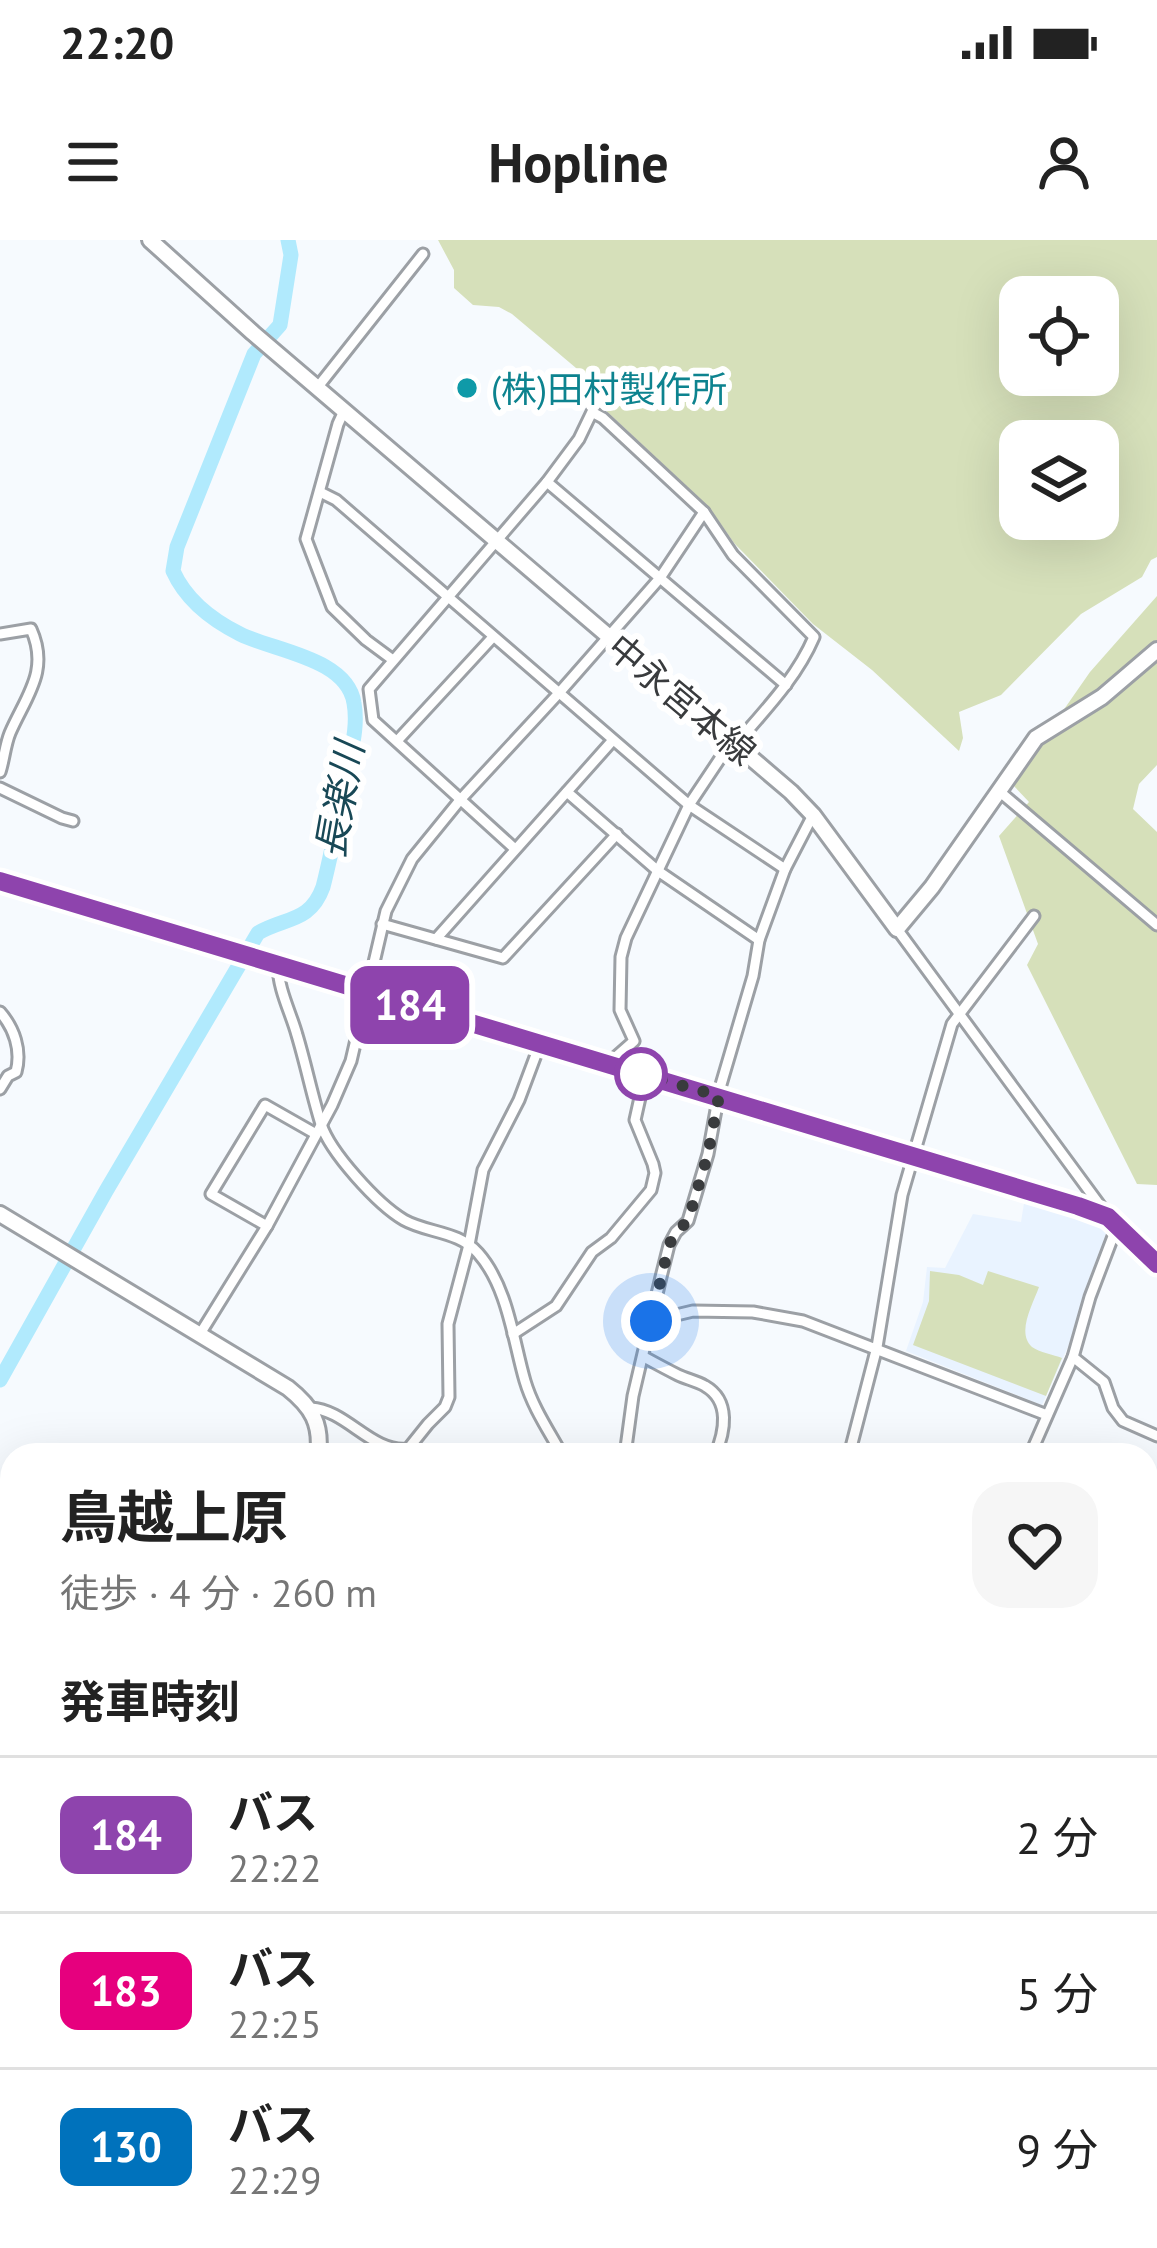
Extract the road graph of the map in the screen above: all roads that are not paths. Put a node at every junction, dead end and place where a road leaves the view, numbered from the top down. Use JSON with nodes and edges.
{"nodes":[{"id":1,"x":150,"y":240,"type":"edge"},
{"id":2,"x":423,"y":254,"type":"dead end"},
{"id":3,"x":317,"y":388,"type":"junction"},
{"id":4,"x":344,"y":411,"type":"junction"},
{"id":5,"x":547,"y":482,"type":"junction"},
{"id":6,"x":320,"y":492,"type":"junction"},
{"id":7,"x":704,"y":512,"type":"junction"},
{"id":8,"x":495,"y":540,"type":"junction"},
{"id":9,"x":660,"y":578,"type":"junction"},
{"id":10,"x":448,"y":597,"type":"junction"},
{"id":11,"x":0,"y":634,"type":"edge"},
{"id":12,"x":493,"y":637,"type":"junction"},
{"id":13,"x":609,"y":638,"type":"junction"},
{"id":14,"x":1157,"y":650,"type":"edge"},
{"id":15,"x":393,"y":660,"type":"junction"},
{"id":16,"x":786,"y":686,"type":"junction"},
{"id":17,"x":559,"y":693,"type":"junction"},
{"id":18,"x":4,"y":735,"type":"edge"},
{"id":19,"x":613,"y":740,"type":"junction"},
{"id":20,"x":397,"y":741,"type":"junction"},
{"id":21,"x":733,"y":743,"type":"junction"},
{"id":22,"x":0,"y":772,"type":"edge"},
{"id":23,"x":0,"y":788,"type":"edge"},
{"id":24,"x":999,"y":790,"type":"junction"},
{"id":25,"x":568,"y":791,"type":"junction"},
{"id":26,"x":460,"y":800,"type":"junction"},
{"id":27,"x":689,"y":805,"type":"junction"},
{"id":28,"x":813,"y":815,"type":"junction"},
{"id":29,"x":73,"y":820,"type":"dead end"},
{"id":30,"x":617,"y":834,"type":"junction"},
{"id":31,"x":515,"y":849,"type":"junction"},
{"id":32,"x":785,"y":868,"type":"junction"},
{"id":33,"x":658,"y":871,"type":"junction"},
{"id":34,"x":0,"y":881,"type":"edge"},
{"id":35,"x":1034,"y":916,"type":"dead end"},
{"id":36,"x":382,"y":924,"type":"junction"},
{"id":37,"x":1157,"y":926,"type":"edge"},
{"id":38,"x":897,"y":928,"type":"junction"},
{"id":39,"x":436,"y":939,"type":"junction"},
{"id":40,"x":759,"y":940,"type":"junction"},
{"id":41,"x":278,"y":965,"type":"junction"},
{"id":42,"x":367,"y":993,"type":"junction"},
{"id":43,"x":0,"y":1012,"type":"edge"},
{"id":44,"x":959,"y":1012,"type":"junction"},
{"id":45,"x":540,"y":1043,"type":"junction"},
{"id":46,"x":609,"y":1063,"type":"junction"},
{"id":47,"x":645,"y":1075,"type":"junction"},
{"id":48,"x":0,"y":1089,"type":"edge"},
{"id":49,"x":719,"y":1096,"type":"junction"},
{"id":50,"x":319,"y":1130,"type":"junction"},
{"id":51,"x":912,"y":1156,"type":"junction"},
{"id":52,"x":0,"y":1214,"type":"edge"},
{"id":53,"x":1113,"y":1221,"type":"junction"},
{"id":54,"x":267,"y":1226,"type":"junction"},
{"id":55,"x":470,"y":1245,"type":"junction"},
{"id":56,"x":1157,"y":1264,"type":"edge"},
{"id":57,"x":651,"y":1321,"type":"junction"},
{"id":58,"x":200,"y":1334,"type":"junction"},
{"id":59,"x":513,"y":1334,"type":"junction"},
{"id":60,"x":877,"y":1348,"type":"junction"},
{"id":61,"x":644,"y":1357,"type":"junction"},
{"id":62,"x":1072,"y":1357,"type":"junction"},
{"id":63,"x":310,"y":1408,"type":"junction"},
{"id":64,"x":1047,"y":1415,"type":"junction"},
{"id":65,"x":1157,"y":1436,"type":"edge"},
{"id":66,"x":319,"y":1443,"type":"edge"},
{"id":67,"x":379,"y":1443,"type":"edge"},
{"id":68,"x":413,"y":1443,"type":"edge"},
{"id":69,"x":555,"y":1443,"type":"edge"},
{"id":70,"x":627,"y":1443,"type":"edge"},
{"id":71,"x":719,"y":1443,"type":"edge"},
{"id":72,"x":852,"y":1443,"type":"edge"},
{"id":73,"x":1035,"y":1443,"type":"edge"}],
"edges":[{"from":1,"to":3,"type":"main road","name":"中永宮本線"},
{"from":2,"to":3,"type":"street"},
{"from":3,"to":4,"type":"main road","name":"中永宮本線"},
{"from":4,"to":6,"type":"street"},
{"from":4,"to":8,"type":"main road","name":"中永宮本線"},
{"from":5,"to":7,"type":"street"},
{"from":5,"to":8,"type":"street"},
{"from":5,"to":9,"type":"street"},
{"from":6,"to":10,"type":"street"},
{"from":6,"to":15,"type":"street"},
{"from":7,"to":9,"type":"street"},
{"from":7,"to":16,"type":"street"},
{"from":8,"to":10,"type":"street"},
{"from":8,"to":13,"type":"main road","name":"中永宮本線"},
{"from":9,"to":13,"type":"street"},
{"from":9,"to":16,"type":"street"},
{"from":10,"to":12,"type":"street"},
{"from":10,"to":15,"type":"street"},
{"from":11,"to":18,"type":"street"},
{"from":12,"to":17,"type":"street"},
{"from":12,"to":20,"type":"street"},
{"from":13,"to":17,"type":"street"},
{"from":13,"to":21,"type":"main road","name":"中永宮本線"},
{"from":14,"to":24,"type":"main road"},
{"from":15,"to":20,"type":"street"},
{"from":16,"to":21,"type":"street"},
{"from":17,"to":19,"type":"street"},
{"from":17,"to":26,"type":"street"},
{"from":18,"to":22,"type":"street"},
{"from":19,"to":25,"type":"street"},
{"from":19,"to":27,"type":"street"},
{"from":20,"to":26,"type":"street"},
{"from":21,"to":27,"type":"street"},
{"from":21,"to":28,"type":"main road","name":"中永宮本線"},
{"from":23,"to":29,"type":"street"},
{"from":24,"to":37,"type":"street"},
{"from":24,"to":38,"type":"main road"},
{"from":25,"to":30,"type":"street"},
{"from":25,"to":31,"type":"street"},
{"from":26,"to":31,"type":"street"},
{"from":26,"to":36,"type":"street"},
{"from":27,"to":32,"type":"street"},
{"from":27,"to":33,"type":"street"},
{"from":28,"to":32,"type":"street"},
{"from":28,"to":38,"type":"main road","name":"中永宮本線"},
{"from":30,"to":33,"type":"street"},
{"from":30,"to":39,"type":"street"},
{"from":31,"to":39,"type":"street"},
{"from":32,"to":40,"type":"street"},
{"from":33,"to":40,"type":"street"},
{"from":33,"to":46,"type":"street"},
{"from":34,"to":41,"type":"main road"},
{"from":35,"to":44,"type":"street"},
{"from":36,"to":39,"type":"street"},
{"from":36,"to":42,"type":"street"},
{"from":38,"to":44,"type":"street"},
{"from":40,"to":49,"type":"street"},
{"from":41,"to":42,"type":"main road"},
{"from":41,"to":50,"type":"street"},
{"from":42,"to":45,"type":"main road"},
{"from":42,"to":50,"type":"street"},
{"from":43,"to":48,"type":"street"},
{"from":44,"to":51,"type":"street"},
{"from":44,"to":53,"type":"street"},
{"from":45,"to":46,"type":"main road"},
{"from":45,"to":55,"type":"street"},
{"from":46,"to":47,"type":"main road"},
{"from":47,"to":49,"type":"main road"},
{"from":47,"to":59,"type":"street"},
{"from":49,"to":51,"type":"main road"},
{"from":49,"to":57,"type":"street"},
{"from":50,"to":54,"type":"street"},
{"from":50,"to":54,"type":"street"},
{"from":50,"to":55,"type":"street"},
{"from":51,"to":53,"type":"main road"},
{"from":51,"to":60,"type":"street"},
{"from":52,"to":58,"type":"main road"},
{"from":53,"to":56,"type":"main road"},
{"from":53,"to":62,"type":"street"},
{"from":54,"to":58,"type":"street"},
{"from":55,"to":59,"type":"street"},
{"from":55,"to":68,"type":"street"},
{"from":57,"to":60,"type":"street"},
{"from":57,"to":61,"type":"street"},
{"from":58,"to":63,"type":"main road"},
{"from":59,"to":69,"type":"street"},
{"from":60,"to":64,"type":"street"},
{"from":60,"to":72,"type":"street"},
{"from":61,"to":70,"type":"street"},
{"from":61,"to":71,"type":"street"},
{"from":62,"to":64,"type":"street"},
{"from":62,"to":65,"type":"street"},
{"from":63,"to":66,"type":"main road"},
{"from":63,"to":67,"type":"street"},
{"from":64,"to":73,"type":"street"}]}
